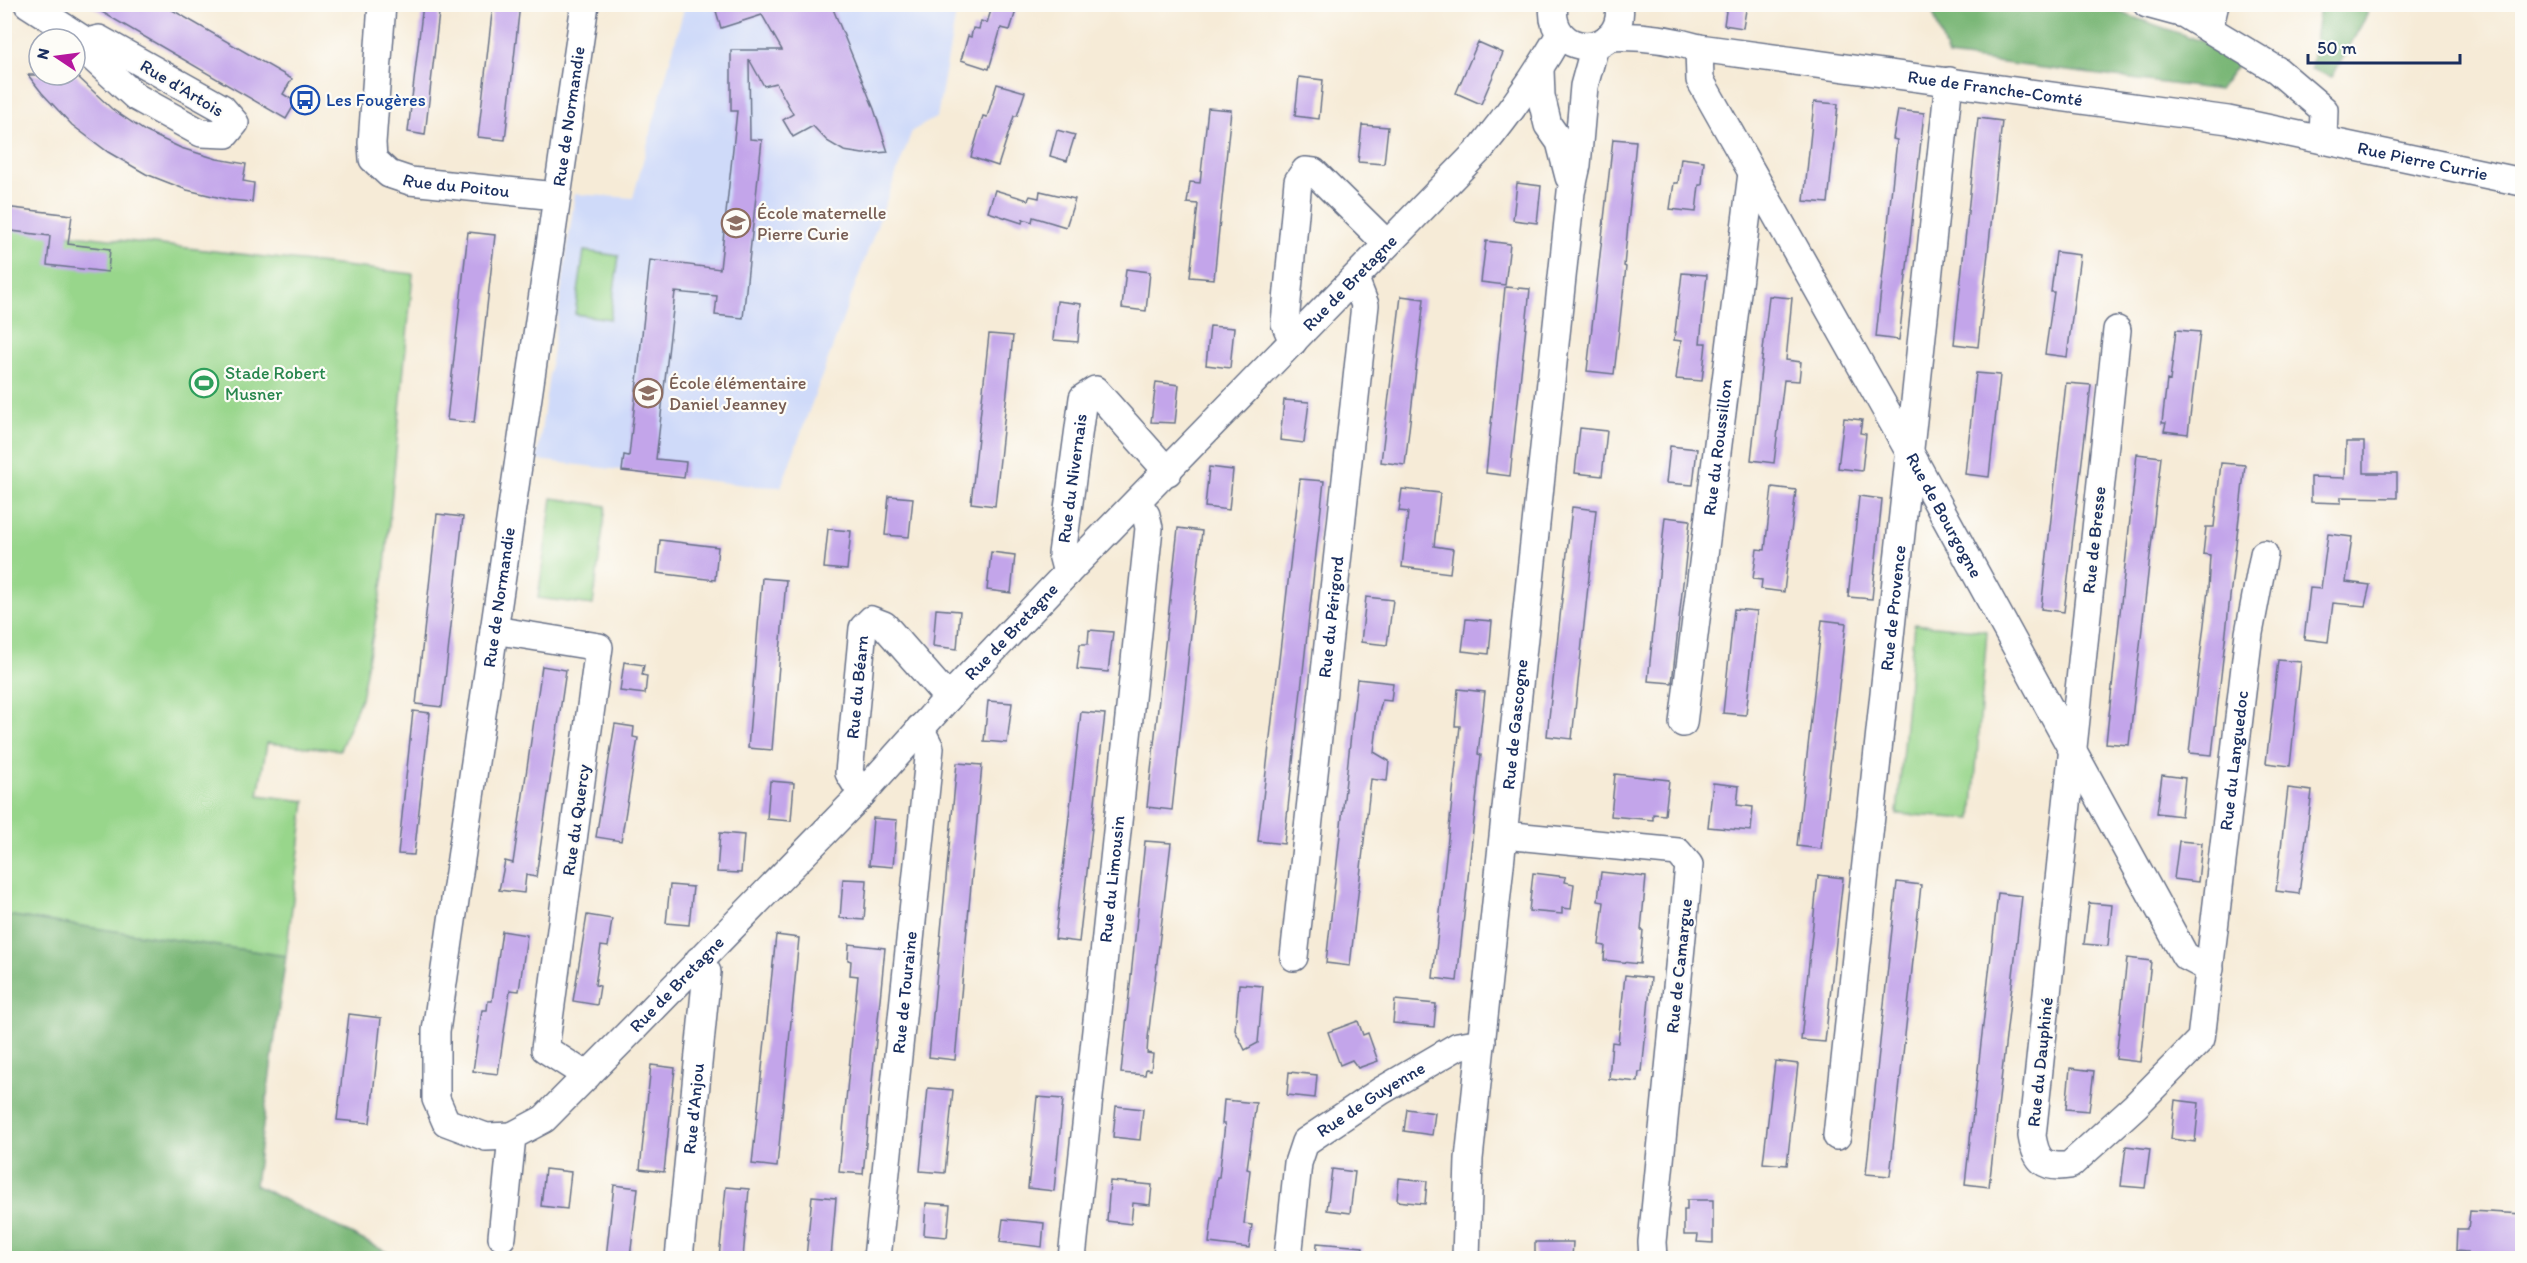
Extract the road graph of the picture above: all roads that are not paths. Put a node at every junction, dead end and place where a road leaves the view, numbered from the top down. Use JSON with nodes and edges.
{"nodes":[{"id":1,"x":28,"y":4,"type":"edge"},
{"id":2,"x":382,"y":4,"type":"edge"},
{"id":3,"x":585,"y":4,"type":"edge"},
{"id":4,"x":2147,"y":4,"type":"edge"},
{"id":5,"x":1619,"y":8,"type":"edge"},
{"id":6,"x":1551,"y":16,"type":"edge"},
{"id":7,"x":2212,"y":17,"type":"edge"},
{"id":8,"x":64,"y":27,"type":"edge"},
{"id":9,"x":1668,"y":39,"type":"junction"},
{"id":10,"x":1602,"y":41,"type":"junction"},
{"id":11,"x":87,"y":42,"type":"joint"},
{"id":12,"x":1699,"y":48,"type":"junction"},
{"id":13,"x":1540,"y":70,"type":"junction"},
{"id":14,"x":1949,"y":81,"type":"junction"},
{"id":15,"x":1584,"y":100,"type":"junction"},
{"id":16,"x":1548,"y":125,"type":"junction"},
{"id":17,"x":2323,"y":140,"type":"junction"},
{"id":18,"x":1482,"y":147,"type":"junction"},
{"id":19,"x":1752,"y":173,"type":"junction"},
{"id":20,"x":2523,"y":182,"type":"edge"},
{"id":21,"x":1571,"y":192,"type":"junction"},
{"id":22,"x":556,"y":196,"type":"junction"},
{"id":23,"x":1387,"y":244,"type":"junction"},
{"id":24,"x":1355,"y":279,"type":"junction"},
{"id":25,"x":2117,"y":330,"type":"dead end"},
{"id":26,"x":1293,"y":342,"type":"junction"},
{"id":27,"x":1909,"y":451,"type":"junction"},
{"id":28,"x":1168,"y":472,"type":"junction"},
{"id":29,"x":1138,"y":503,"type":"junction"},
{"id":30,"x":2264,"y":554,"type":"dead end"},
{"id":31,"x":1067,"y":573,"type":"junction"},
{"id":32,"x":494,"y":630,"type":"junction"},
{"id":33,"x":948,"y":698,"type":"junction"},
{"id":34,"x":1683,"y":723,"type":"dead end"},
{"id":35,"x":920,"y":729,"type":"junction"},
{"id":36,"x":2072,"y":750,"type":"junction"},
{"id":37,"x":862,"y":794,"type":"junction"},
{"id":38,"x":1504,"y":835,"type":"junction"},
{"id":39,"x":1294,"y":957,"type":"dead end"},
{"id":40,"x":699,"y":960,"type":"junction"},
{"id":41,"x":2210,"y":969,"type":"junction"},
{"id":42,"x":1482,"y":1042,"type":"junction"},
{"id":43,"x":587,"y":1076,"type":"junction"},
{"id":44,"x":512,"y":1136,"type":"junction"},
{"id":45,"x":1837,"y":1136,"type":"dead end"},
{"id":46,"x":502,"y":1237,"type":"dead end"},
{"id":47,"x":679,"y":1258,"type":"edge"},
{"id":48,"x":878,"y":1258,"type":"edge"},
{"id":49,"x":1072,"y":1258,"type":"edge"},
{"id":50,"x":1288,"y":1258,"type":"edge"},
{"id":51,"x":1466,"y":1258,"type":"edge"},
{"id":52,"x":1653,"y":1258,"type":"edge"}],
"edges":[{"from":1,"to":8,"type":"street","name":"Rue d'Artois"},
{"from":2,"to":22,"type":"street","name":"Rue du Poitou"},
{"from":3,"to":22,"type":"street","name":"Rue de Normandie"},
{"from":4,"to":7,"type":"street"},
{"from":5,"to":9,"type":"street","name":"Rue de Franche-Comté"},
{"from":5,"to":10,"type":"street","name":"Rue de Gascogne"},
{"from":6,"to":10,"type":"street","name":"Rue de Franche-Comté"},
{"from":6,"to":13,"type":"street","name":"Rue de Bretagne"},
{"from":7,"to":17,"type":"street"},
{"from":9,"to":10,"type":"street","name":"Rue de Franche-Comté"},
{"from":9,"to":12,"type":"street","name":"Rue de Franche-Comté"},
{"from":10,"to":15,"type":"street","name":"Rue de Gascogne"},
{"from":11,"to":11,"type":"street","name":"Rue d'Artois"},
{"from":12,"to":14,"type":"street","name":"Rue de Franche-Comté"},
{"from":12,"to":19,"type":"street","name":"Rue de Bourgogne"},
{"from":13,"to":16,"type":"street","name":"Rue de Gascogne"},
{"from":13,"to":18,"type":"street","name":"Rue de Bretagne"},
{"from":14,"to":17,"type":"street","name":"Rue de Franche-Comté"},
{"from":14,"to":27,"type":"street","name":"Rue de Provence"},
{"from":15,"to":16,"type":"street"},
{"from":15,"to":21,"type":"street","name":"Rue de Gascogne"},
{"from":16,"to":18,"type":"street"},
{"from":16,"to":21,"type":"street","name":"Rue de Gascogne"},
{"from":17,"to":20,"type":"street","name":"Rue Pierre Currie"},
{"from":18,"to":23,"type":"street","name":"Rue de Bretagne"},
{"from":19,"to":27,"type":"street","name":"Rue de Bourgogne"},
{"from":19,"to":34,"type":"street","name":"Rue du Roussillon"},
{"from":21,"to":38,"type":"street","name":"Rue de Gascogne"},
{"from":22,"to":32,"type":"street","name":"Rue de Normandie"},
{"from":23,"to":24,"type":"street","name":"Rue de Bretagne"},
{"from":23,"to":26,"type":"street"},
{"from":24,"to":26,"type":"street","name":"Rue de Bretagne"},
{"from":24,"to":39,"type":"street","name":"Rue du Périgord"},
{"from":25,"to":36,"type":"street","name":"Rue de Bresse"},
{"from":26,"to":28,"type":"street","name":"Rue de Bretagne"},
{"from":27,"to":36,"type":"street","name":"Rue de Bourgogne"},
{"from":27,"to":45,"type":"street","name":"Rue de Provence"},
{"from":28,"to":29,"type":"street","name":"Rue de Bretagne"},
{"from":28,"to":31,"type":"street","name":"Rue du Nivernais"},
{"from":29,"to":31,"type":"street","name":"Rue de Bretagne"},
{"from":29,"to":49,"type":"street","name":"Rue du Limousin"},
{"from":30,"to":41,"type":"street","name":"Rue du Languedoc"},
{"from":31,"to":33,"type":"street","name":"Rue de Bretagne"},
{"from":32,"to":43,"type":"street","name":"Rue du Quercy"},
{"from":32,"to":44,"type":"street","name":"Rue de Normandie"},
{"from":33,"to":35,"type":"street","name":"Rue de Bretagne"},
{"from":33,"to":37,"type":"street","name":"Rue du Béarn"},
{"from":35,"to":37,"type":"street","name":"Rue de Bretagne"},
{"from":35,"to":48,"type":"street","name":"Rue de Touraine"},
{"from":36,"to":41,"type":"street","name":"Rue de Bourgogne"},
{"from":36,"to":41,"type":"street","name":"Rue du Dauphiné"},
{"from":37,"to":40,"type":"street","name":"Rue de Bretagne"},
{"from":38,"to":42,"type":"street","name":"Rue de Gascogne"},
{"from":38,"to":52,"type":"street","name":"Rue de Camargue"},
{"from":40,"to":43,"type":"street","name":"Rue de Bretagne"},
{"from":40,"to":47,"type":"street","name":"Rue d'Anjou"},
{"from":42,"to":50,"type":"street","name":"Rue de Guyenne"},
{"from":42,"to":51,"type":"street","name":"Rue de Gascogne"},
{"from":43,"to":44,"type":"street","name":"Rue de Bretagne"},
{"from":44,"to":46,"type":"street"}]}
